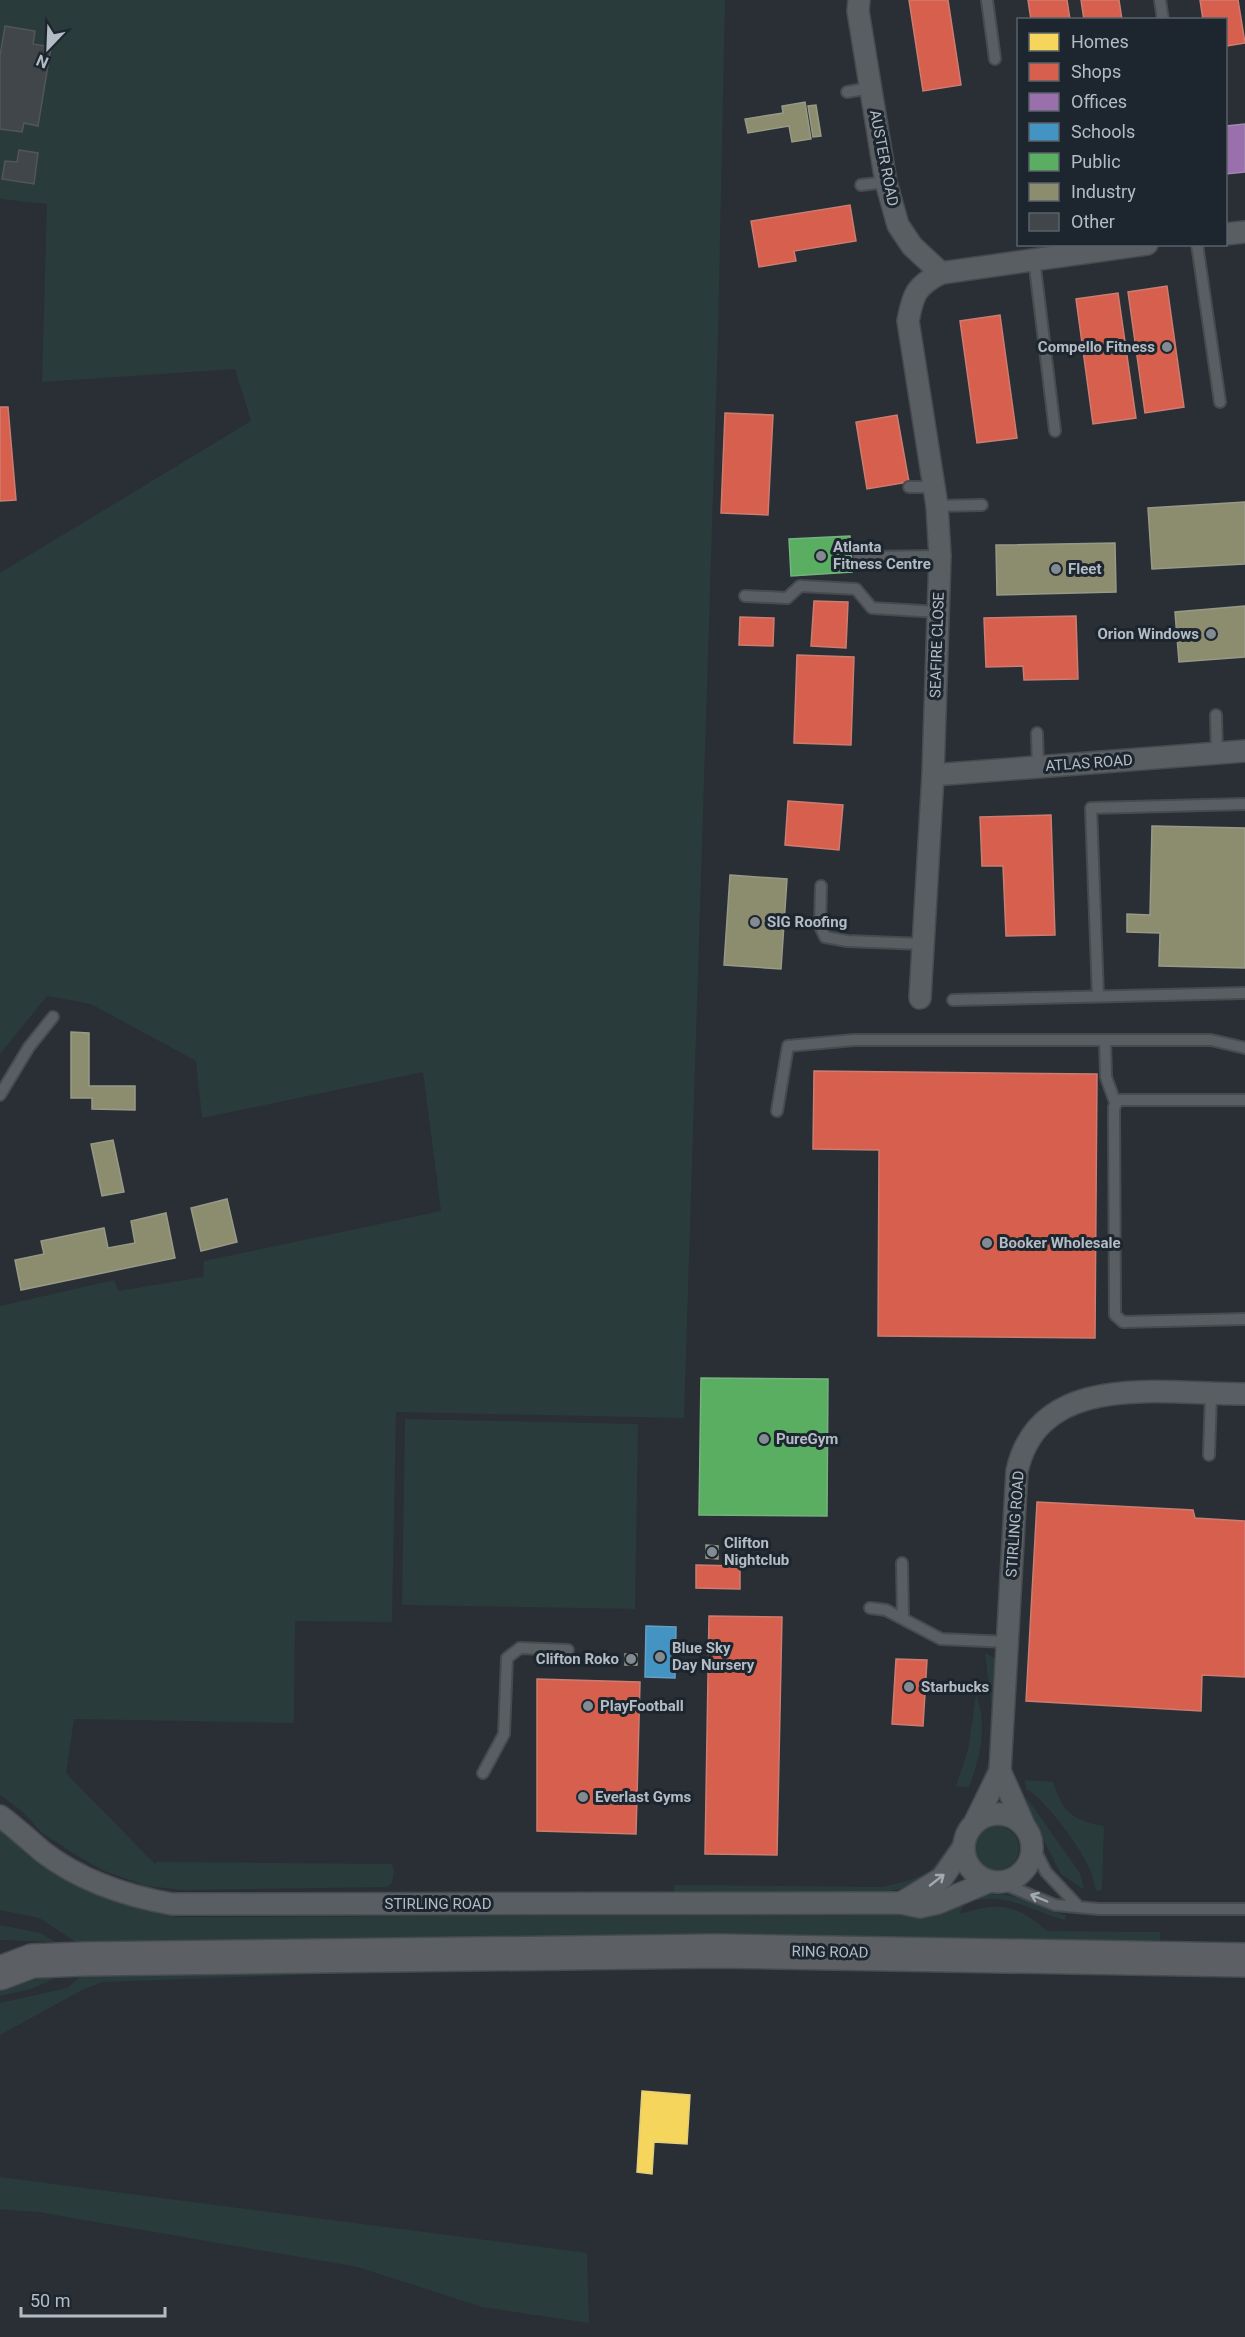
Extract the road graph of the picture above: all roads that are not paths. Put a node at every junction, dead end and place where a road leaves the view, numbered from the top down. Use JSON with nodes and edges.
{"nodes":[{"id":1,"x":860,"y":0,"type":"edge"},
{"id":2,"x":987,"y":0,"type":"edge"},
{"id":3,"x":1160,"y":0,"type":"edge"},
{"id":4,"x":1163,"y":18,"type":"edge"},
{"id":5,"x":995,"y":59,"type":"dead end"},
{"id":6,"x":870,"y":88,"type":"junction"},
{"id":7,"x":847,"y":92,"type":"dead end"},
{"id":8,"x":885,"y":182,"type":"junction"},
{"id":9,"x":861,"y":185,"type":"dead end"},
{"id":10,"x":1245,"y":231,"type":"edge"},
{"id":11,"x":1227,"y":234,"type":"edge"},
{"id":12,"x":1133,"y":246,"type":"edge"},
{"id":13,"x":1197,"y":246,"type":"edge"},
{"id":14,"x":1034,"y":260,"type":"junction"},
{"id":15,"x":941,"y":273,"type":"junction"},
{"id":16,"x":1220,"y":402,"type":"dead end"},
{"id":17,"x":1055,"y":431,"type":"dead end"},
{"id":18,"x":909,"y":487,"type":"dead end"},
{"id":19,"x":936,"y":496,"type":"junction"},
{"id":20,"x":982,"y":505,"type":"dead end"},
{"id":21,"x":859,"y":556,"type":"dead end"},
{"id":22,"x":940,"y":556,"type":"junction"},
{"id":23,"x":745,"y":596,"type":"dead end"},
{"id":24,"x":938,"y":612,"type":"junction"},
{"id":25,"x":1216,"y":715,"type":"dead end"},
{"id":26,"x":1037,"y":734,"type":"dead end"},
{"id":27,"x":1245,"y":751,"type":"edge"},
{"id":28,"x":1217,"y":753,"type":"junction"},
{"id":29,"x":1038,"y":767,"type":"junction"},
{"id":30,"x":933,"y":775,"type":"junction"},
{"id":31,"x":1245,"y":804,"type":"edge"},
{"id":32,"x":821,"y":886,"type":"dead end"},
{"id":33,"x":923,"y":944,"type":"junction"},
{"id":34,"x":1245,"y":993,"type":"edge"},
{"id":35,"x":1098,"y":996,"type":"junction"},
{"id":36,"x":920,"y":998,"type":"dead end"},
{"id":37,"x":952,"y":1000,"type":"dead end"},
{"id":38,"x":53,"y":1017,"type":"dead end"},
{"id":39,"x":1105,"y":1040,"type":"junction"},
{"id":40,"x":1245,"y":1048,"type":"edge"},
{"id":41,"x":0,"y":1095,"type":"edge"},
{"id":42,"x":1245,"y":1100,"type":"edge"},
{"id":43,"x":1115,"y":1102,"type":"junction"},
{"id":44,"x":777,"y":1111,"type":"dead end"},
{"id":45,"x":1245,"y":1319,"type":"edge"},
{"id":46,"x":1211,"y":1394,"type":"junction"},
{"id":47,"x":1245,"y":1394,"type":"edge"},
{"id":48,"x":1209,"y":1455,"type":"dead end"},
{"id":49,"x":902,"y":1563,"type":"dead end"},
{"id":50,"x":870,"y":1608,"type":"dead end"},
{"id":51,"x":903,"y":1617,"type":"junction"},
{"id":52,"x":1008,"y":1642,"type":"junction"},
{"id":53,"x":568,"y":1650,"type":"dead end"},
{"id":54,"x":1000,"y":1771,"type":"junction"},
{"id":55,"x":483,"y":1773,"type":"dead end"},
{"id":56,"x":0,"y":1816,"type":"edge"},
{"id":57,"x":975,"y":1822,"type":"junction"},
{"id":58,"x":1024,"y":1825,"type":"junction"},
{"id":59,"x":1032,"y":1844,"type":"junction"},
{"id":60,"x":963,"y":1848,"type":"junction"},
{"id":61,"x":995,"y":1882,"type":"junction"},
{"id":62,"x":901,"y":1903,"type":"junction"},
{"id":63,"x":1077,"y":1905,"type":"junction"},
{"id":64,"x":1245,"y":1909,"type":"edge"},
{"id":65,"x":0,"y":1951,"type":"edge"},
{"id":66,"x":1245,"y":1960,"type":"edge"},
{"id":67,"x":32,"y":1961,"type":"junction"},
{"id":68,"x":0,"y":1973,"type":"edge"}],
"edges":[{"from":1,"to":6,"type":"street","name":"AUSTER ROAD"},
{"from":2,"to":5,"type":"lane"},
{"from":3,"to":4,"type":"lane"},
{"from":6,"to":7,"type":"lane"},
{"from":6,"to":8,"type":"street","name":"AUSTER ROAD"},
{"from":8,"to":9,"type":"lane"},
{"from":8,"to":15,"type":"street","name":"AUSTER ROAD"},
{"from":10,"to":11,"type":"street"},
{"from":12,"to":14,"type":"street"},
{"from":13,"to":16,"type":"lane"},
{"from":14,"to":15,"type":"street"},
{"from":14,"to":17,"type":"lane"},
{"from":15,"to":19,"type":"street","name":"SEAFIRE CLOSE"},
{"from":18,"to":19,"type":"lane"},
{"from":19,"to":20,"type":"lane"},
{"from":19,"to":22,"type":"street","name":"SEAFIRE CLOSE"},
{"from":21,"to":22,"type":"lane"},
{"from":22,"to":24,"type":"street","name":"SEAFIRE CLOSE"},
{"from":23,"to":24,"type":"lane"},
{"from":24,"to":30,"type":"street","name":"SEAFIRE CLOSE"},
{"from":25,"to":28,"type":"lane"},
{"from":26,"to":29,"type":"lane"},
{"from":27,"to":28,"type":"street","name":"ATLAS ROAD"},
{"from":28,"to":29,"type":"street","name":"ATLAS ROAD"},
{"from":29,"to":30,"type":"street","name":"ATLAS ROAD"},
{"from":30,"to":33,"type":"street","name":"SEAFIRE CLOSE"},
{"from":31,"to":35,"type":"lane"},
{"from":32,"to":33,"type":"lane"},
{"from":33,"to":36,"type":"street","name":"SEAFIRE CLOSE"},
{"from":34,"to":35,"type":"lane"},
{"from":35,"to":37,"type":"lane"},
{"from":38,"to":41,"type":"lane"},
{"from":39,"to":40,"type":"lane"},
{"from":39,"to":43,"type":"lane"},
{"from":39,"to":44,"type":"lane"},
{"from":42,"to":43,"type":"lane"},
{"from":43,"to":45,"type":"lane"},
{"from":46,"to":47,"type":"street","name":"STIRLING ROAD"},
{"from":46,"to":48,"type":"lane"},
{"from":46,"to":52,"type":"street","name":"STIRLING ROAD"},
{"from":49,"to":51,"type":"lane"},
{"from":50,"to":51,"type":"lane"},
{"from":51,"to":52,"type":"lane"},
{"from":52,"to":54,"type":"street","name":"STIRLING ROAD"},
{"from":53,"to":55,"type":"lane"},
{"from":54,"to":57,"type":"street","name":"STIRLING ROAD"},
{"from":54,"to":58,"type":"street","name":"STIRLING ROAD"},
{"from":56,"to":62,"type":"street","name":"STIRLING ROAD"},
{"from":57,"to":58,"type":"street"},
{"from":57,"to":60,"type":"street"},
{"from":58,"to":59,"type":"street"},
{"from":59,"to":61,"type":"street"},
{"from":59,"to":63,"type":"lane"},
{"from":60,"to":61,"type":"street"},
{"from":62,"to":60,"type":"street","one_way":true},
{"from":61,"to":62,"type":"street","name":"STIRLING ROAD"},
{"from":63,"to":61,"type":"lane","one_way":true},
{"from":63,"to":64,"type":"lane"},
{"from":65,"to":67,"type":"highway"},
{"from":66,"to":67,"type":"highway","name":"RING ROAD"},
{"from":67,"to":68,"type":"highway"}]}
